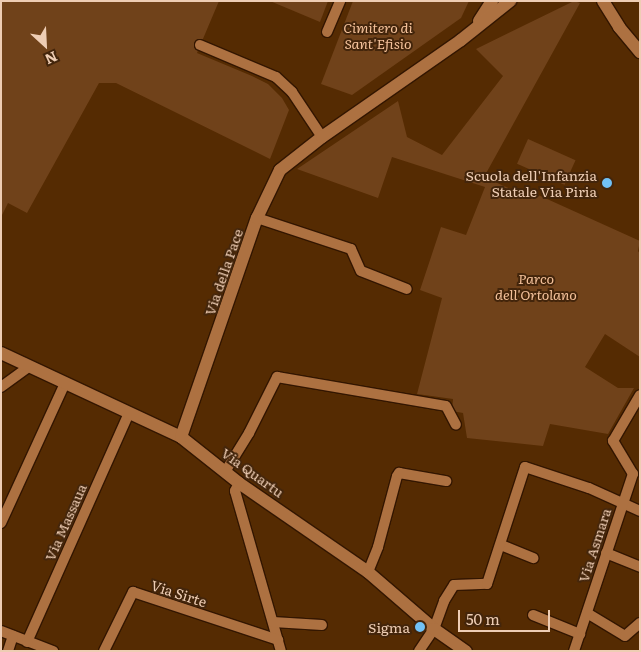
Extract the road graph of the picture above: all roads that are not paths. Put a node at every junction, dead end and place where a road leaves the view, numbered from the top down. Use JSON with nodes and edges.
{"nodes":[{"id":1,"x":340,"y":1,"type":"edge"},
{"id":2,"x":492,"y":1,"type":"edge"},
{"id":3,"x":510,"y":1,"type":"edge"},
{"id":4,"x":603,"y":1,"type":"edge"},
{"id":5,"x":476,"y":26,"type":"junction"},
{"id":6,"x":327,"y":32,"type":"dead end"},
{"id":7,"x":200,"y":45,"type":"dead end"},
{"id":8,"x":640,"y":52,"type":"edge"},
{"id":9,"x":322,"y":137,"type":"junction"},
{"id":10,"x":257,"y":218,"type":"junction"},
{"id":11,"x":408,"y":289,"type":"dead end"},
{"id":12,"x":1,"y":353,"type":"edge"},
{"id":13,"x":29,"y":367,"type":"junction"},
{"id":14,"x":66,"y":383,"type":"junction"},
{"id":15,"x":1,"y":387,"type":"edge"},
{"id":16,"x":639,"y":398,"type":"edge"},
{"id":17,"x":129,"y":413,"type":"junction"},
{"id":18,"x":456,"y":425,"type":"dead end"},
{"id":19,"x":181,"y":436,"type":"junction"},
{"id":20,"x":225,"y":472,"type":"junction"},
{"id":21,"x":446,"y":481,"type":"dead end"},
{"id":22,"x":239,"y":483,"type":"junction"},
{"id":23,"x":622,"y":505,"type":"junction"},
{"id":24,"x":640,"y":511,"type":"edge"},
{"id":25,"x":1,"y":523,"type":"edge"},
{"id":26,"x":501,"y":545,"type":"junction"},
{"id":27,"x":606,"y":553,"type":"junction"},
{"id":28,"x":533,"y":558,"type":"dead end"},
{"id":29,"x":640,"y":567,"type":"edge"},
{"id":30,"x":368,"y":572,"type":"junction"},
{"id":31,"x":586,"y":613,"type":"junction"},
{"id":32,"x":533,"y":615,"type":"dead end"},
{"id":33,"x":273,"y":622,"type":"junction"},
{"id":34,"x":640,"y":623,"type":"edge"},
{"id":35,"x":322,"y":625,"type":"dead end"},
{"id":36,"x":434,"y":629,"type":"junction"},
{"id":37,"x":1,"y":631,"type":"edge"},
{"id":38,"x":580,"y":634,"type":"junction"},
{"id":39,"x":13,"y":636,"type":"junction"},
{"id":40,"x":278,"y":640,"type":"junction"},
{"id":41,"x":27,"y":642,"type":"junction"},
{"id":42,"x":8,"y":651,"type":"edge"},
{"id":43,"x":53,"y":651,"type":"edge"},
{"id":44,"x":104,"y":651,"type":"edge"},
{"id":45,"x":281,"y":651,"type":"edge"},
{"id":46,"x":419,"y":651,"type":"edge"},
{"id":47,"x":466,"y":651,"type":"edge"},
{"id":48,"x":574,"y":651,"type":"edge"}],
"edges":[{"from":1,"to":6,"type":"street"},
{"from":2,"to":5,"type":"street","name":"Via della Pace"},
{"from":3,"to":5,"type":"street","name":"Via della Pace"},
{"from":4,"to":8,"type":"street"},
{"from":5,"to":9,"type":"street","name":"Via della Pace"},
{"from":7,"to":9,"type":"street"},
{"from":9,"to":10,"type":"street","name":"Via della Pace"},
{"from":10,"to":11,"type":"street"},
{"from":10,"to":19,"type":"street","name":"Via della Pace"},
{"from":12,"to":13,"type":"street","name":"Via Quartu"},
{"from":13,"to":14,"type":"street","name":"Via Quartu"},
{"from":13,"to":15,"type":"street"},
{"from":14,"to":17,"type":"street","name":"Via Quartu"},
{"from":14,"to":25,"type":"street"},
{"from":16,"to":23,"type":"street","name":"Via Asmara"},
{"from":17,"to":19,"type":"street","name":"Via Quartu"},
{"from":17,"to":41,"type":"street","name":"Via Massaua"},
{"from":18,"to":20,"type":"street"},
{"from":19,"to":20,"type":"street","name":"Via Quartu"},
{"from":20,"to":22,"type":"street","name":"Via Quartu"},
{"from":21,"to":30,"type":"street"},
{"from":22,"to":30,"type":"street","name":"Via Quartu"},
{"from":22,"to":33,"type":"street"},
{"from":23,"to":24,"type":"street"},
{"from":23,"to":26,"type":"street"},
{"from":23,"to":27,"type":"street","name":"Via Asmara"},
{"from":26,"to":28,"type":"street"},
{"from":26,"to":36,"type":"street"},
{"from":27,"to":29,"type":"street"},
{"from":27,"to":31,"type":"street","name":"Via Asmara"},
{"from":30,"to":36,"type":"street","name":"Via Quartu"},
{"from":31,"to":34,"type":"street"},
{"from":31,"to":38,"type":"street","name":"Via Asmara"},
{"from":32,"to":38,"type":"street"},
{"from":33,"to":35,"type":"street"},
{"from":33,"to":40,"type":"street"},
{"from":36,"to":46,"type":"street"},
{"from":36,"to":47,"type":"street","name":"Via Quartu"},
{"from":37,"to":39,"type":"street"},
{"from":38,"to":48,"type":"street","name":"Via Asmara"},
{"from":39,"to":41,"type":"street"},
{"from":39,"to":42,"type":"street"},
{"from":40,"to":44,"type":"street","name":"Via Sirte"},
{"from":40,"to":45,"type":"street"},
{"from":41,"to":43,"type":"street"}]}
